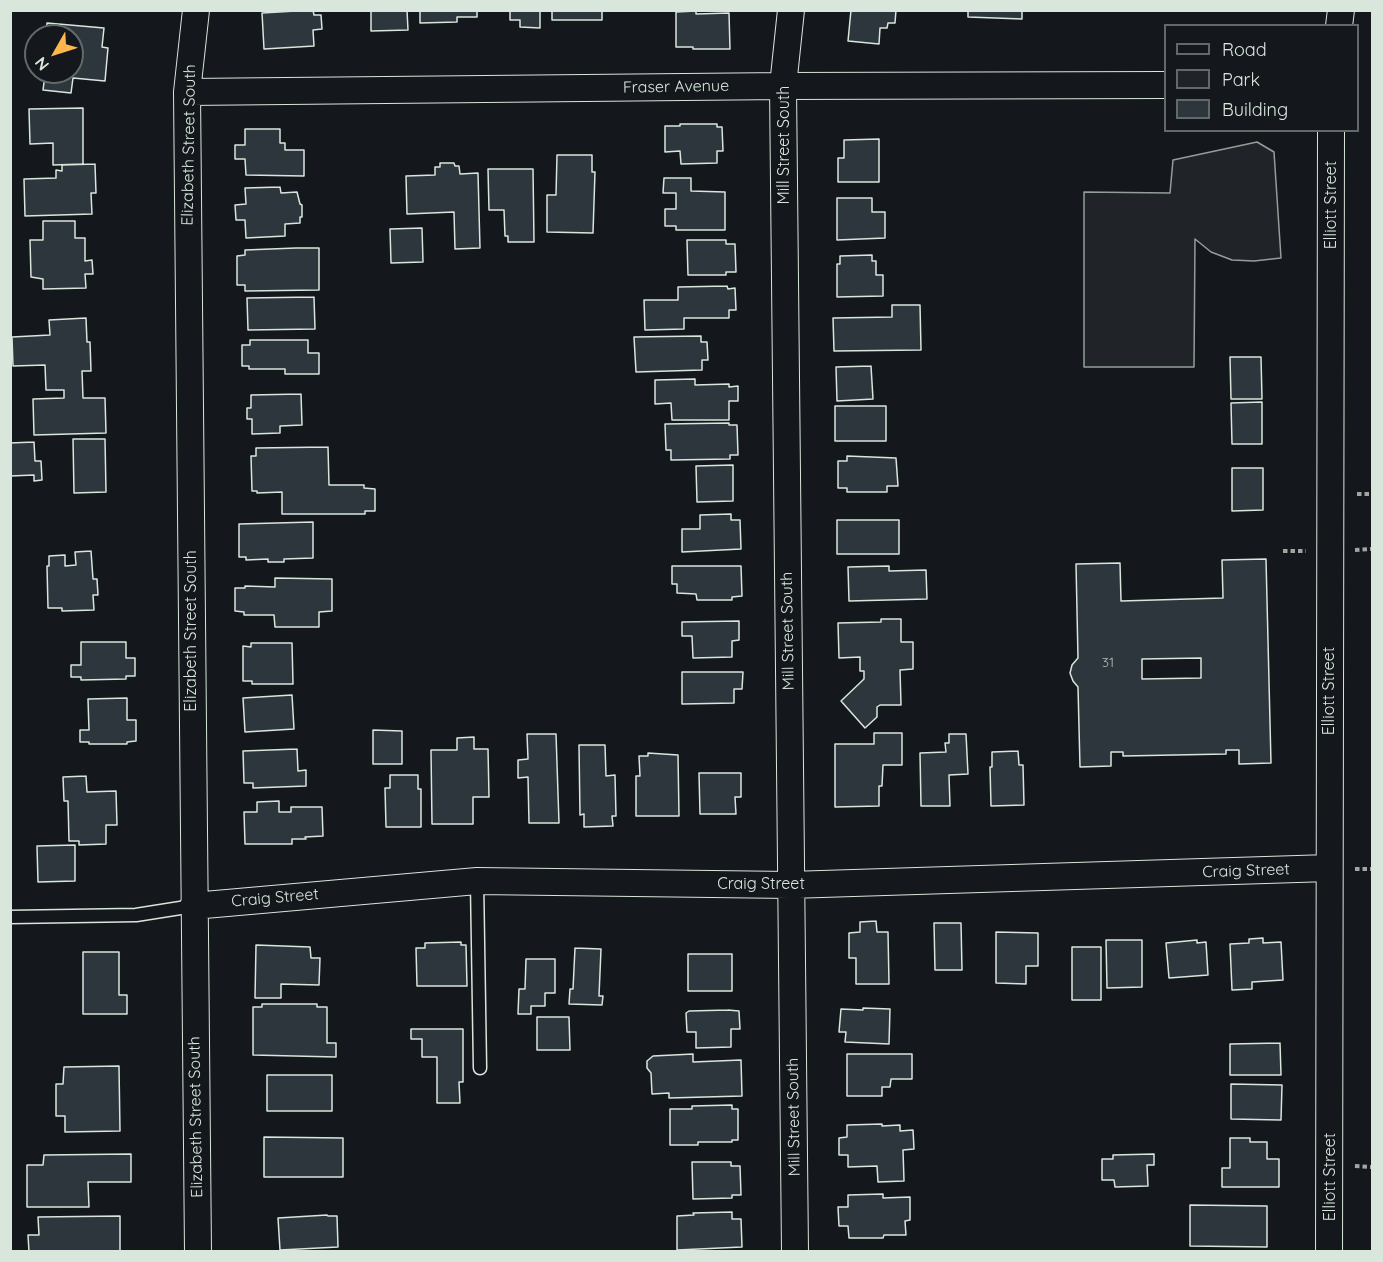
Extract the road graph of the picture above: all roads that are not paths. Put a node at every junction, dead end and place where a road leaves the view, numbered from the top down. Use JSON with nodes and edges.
{"nodes":[{"id":1,"x":196,"y":10,"type":"edge"},
{"id":2,"x":790,"y":10,"type":"edge"},
{"id":3,"x":1164,"y":85,"type":"edge"},
{"id":4,"x":783,"y":86,"type":"junction"},
{"id":5,"x":187,"y":92,"type":"junction"},
{"id":6,"x":1331,"y":132,"type":"edge"},
{"id":7,"x":1329,"y":868,"type":"junction"},
{"id":8,"x":477,"y":881,"type":"junction"},
{"id":9,"x":790,"y":885,"type":"junction"},
{"id":10,"x":194,"y":906,"type":"junction"},
{"id":11,"x":10,"y":917,"type":"edge"},
{"id":12,"x":480,"y":1068,"type":"dead end"},
{"id":13,"x":198,"y":1251,"type":"edge"},
{"id":14,"x":795,"y":1251,"type":"edge"},
{"id":15,"x":1329,"y":1251,"type":"edge"}],
"edges":[{"from":1,"to":5,"type":"street","name":"Elizabeth Street South"},
{"from":2,"to":4,"type":"street","name":"Mill Street South"},
{"from":3,"to":4,"type":"street","name":"Fraser Avenue"},
{"from":4,"to":5,"type":"street","name":"Fraser Avenue"},
{"from":4,"to":9,"type":"street","name":"Mill Street South"},
{"from":5,"to":10,"type":"street","name":"Elizabeth Street South"},
{"from":6,"to":7,"type":"street","name":"Elliott Street"},
{"from":7,"to":9,"type":"street","name":"Craig Street"},
{"from":7,"to":15,"type":"street","name":"Elliott Street"},
{"from":8,"to":9,"type":"street","name":"Craig Street"},
{"from":8,"to":10,"type":"street","name":"Craig Street"},
{"from":8,"to":12,"type":"lane"},
{"from":9,"to":14,"type":"street","name":"Mill Street South"},
{"from":10,"to":11,"type":"lane"},
{"from":10,"to":13,"type":"street","name":"Elizabeth Street South"}]}
